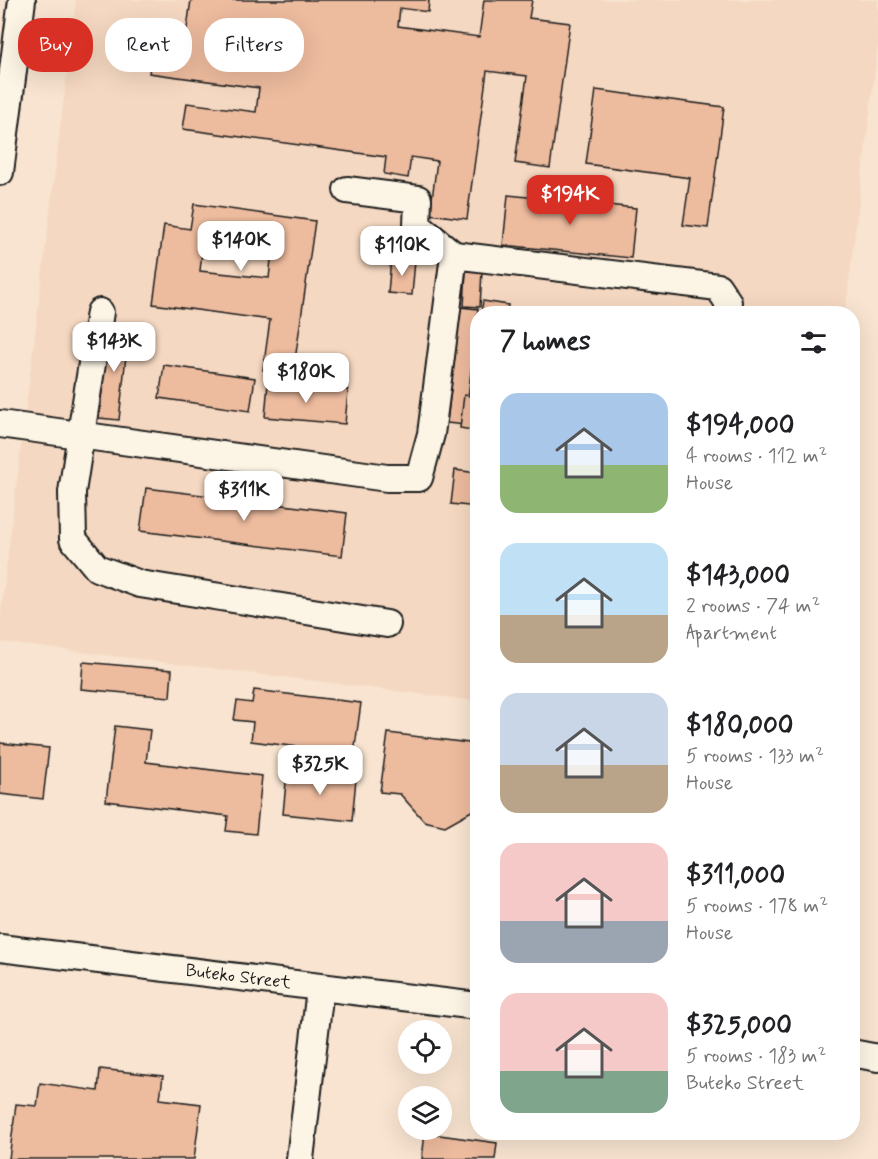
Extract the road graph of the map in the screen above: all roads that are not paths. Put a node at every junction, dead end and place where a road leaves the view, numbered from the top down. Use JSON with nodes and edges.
{"nodes":[{"id":1,"x":22,"y":0,"type":"edge"},
{"id":2,"x":0,"y":172,"type":"edge"},
{"id":3,"x":347,"y":190,"type":"dead end"},
{"id":4,"x":454,"y":255,"type":"junction"},
{"id":5,"x":728,"y":306,"type":"edge"},
{"id":6,"x":100,"y":312,"type":"dead end"},
{"id":7,"x":0,"y":424,"type":"edge"},
{"id":8,"x":80,"y":435,"type":"junction"},
{"id":9,"x":387,"y":624,"type":"dead end"},
{"id":10,"x":0,"y":948,"type":"edge"},
{"id":11,"x":320,"y":989,"type":"junction"},
{"id":12,"x":470,"y":1005,"type":"edge"},
{"id":13,"x":300,"y":1159,"type":"edge"}],
"edges":[{"from":1,"to":2,"type":"street"},
{"from":3,"to":4,"type":"street"},
{"from":4,"to":5,"type":"street"},
{"from":4,"to":8,"type":"street"},
{"from":6,"to":8,"type":"street"},
{"from":7,"to":8,"type":"street"},
{"from":8,"to":9,"type":"street"},
{"from":10,"to":11,"type":"street","name":"Buteko Street"},
{"from":11,"to":12,"type":"street","name":"Buteko Street"},
{"from":11,"to":13,"type":"street"}]}
